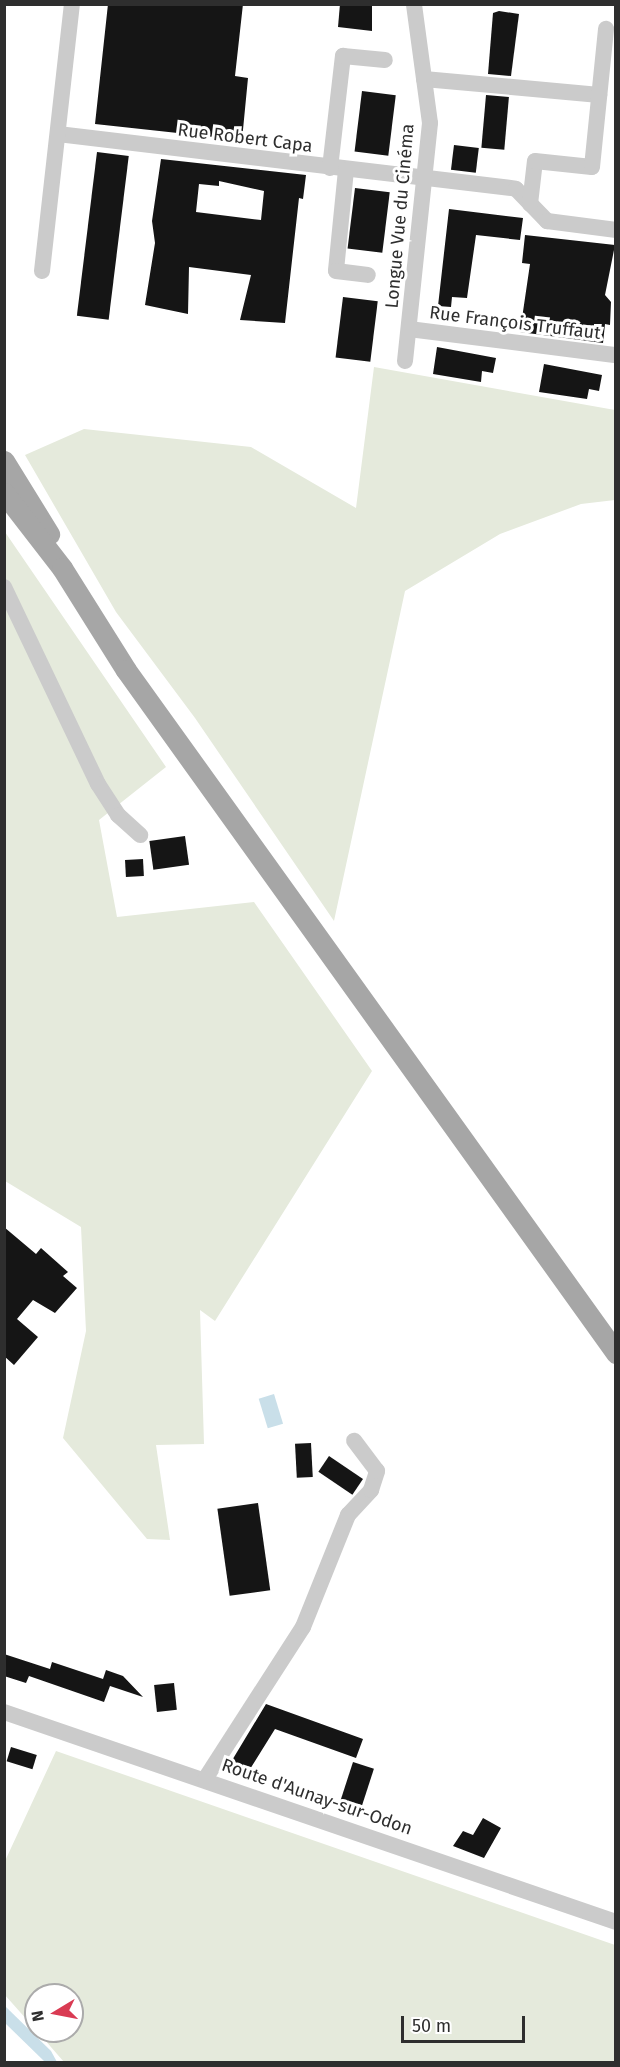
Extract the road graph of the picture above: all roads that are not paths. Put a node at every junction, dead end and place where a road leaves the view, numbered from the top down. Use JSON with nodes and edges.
{"nodes":[{"id":1,"x":72,"y":4,"type":"edge"},
{"id":2,"x":414,"y":4,"type":"edge"},
{"id":3,"x":606,"y":29,"type":"dead end"},
{"id":4,"x":386,"y":60,"type":"dead end"},
{"id":5,"x":424,"y":79,"type":"junction"},
{"id":6,"x":599,"y":95,"type":"junction"},
{"id":7,"x":58,"y":134,"type":"junction"},
{"id":8,"x":338,"y":169,"type":"junction"},
{"id":9,"x":427,"y":179,"type":"junction"},
{"id":10,"x":530,"y":204,"type":"junction"},
{"id":11,"x":615,"y":230,"type":"edge"},
{"id":12,"x":42,"y":271,"type":"dead end"},
{"id":13,"x":368,"y":275,"type":"dead end"},
{"id":14,"x":409,"y":329,"type":"junction"},
{"id":15,"x":615,"y":355,"type":"edge"},
{"id":16,"x":405,"y":361,"type":"dead end"},
{"id":17,"x":4,"y":460,"type":"edge"},
{"id":18,"x":4,"y":493,"type":"edge"},
{"id":19,"x":62,"y":568,"type":"junction"},
{"id":20,"x":4,"y":587,"type":"edge"},
{"id":21,"x":140,"y":835,"type":"dead end"},
{"id":22,"x":615,"y":1353,"type":"edge"},
{"id":23,"x":354,"y":1441,"type":"dead end"},
{"id":24,"x":4,"y":1712,"type":"edge"},
{"id":25,"x":205,"y":1779,"type":"junction"},
{"id":26,"x":615,"y":1922,"type":"edge"}],
"edges":[{"from":1,"to":7,"type":"street"},
{"from":2,"to":5,"type":"street","name":"Longue Vue du Cinéma"},
{"from":3,"to":6,"type":"street"},
{"from":4,"to":8,"type":"street"},
{"from":5,"to":6,"type":"street"},
{"from":5,"to":9,"type":"street","name":"Longue Vue du Cinéma"},
{"from":6,"to":10,"type":"street"},
{"from":7,"to":8,"type":"street","name":"Rue Robert Capa"},
{"from":7,"to":12,"type":"street"},
{"from":8,"to":9,"type":"street","name":"Rue Robert Capa"},
{"from":8,"to":13,"type":"street"},
{"from":9,"to":10,"type":"street","name":"Rue Robert Capa"},
{"from":9,"to":14,"type":"street","name":"Longue Vue du Cinéma"},
{"from":10,"to":11,"type":"street","name":"Rue Robert Capa"},
{"from":14,"to":15,"type":"street","name":"Rue François Truffaut"},
{"from":14,"to":16,"type":"street","name":"Longue Vue du Cinéma"},
{"from":17,"to":19,"type":"main road"},
{"from":18,"to":19,"type":"main road"},
{"from":19,"to":22,"type":"main road"},
{"from":20,"to":21,"type":"street"},
{"from":23,"to":25,"type":"street"},
{"from":24,"to":25,"type":"street","name":"Route d'Aunay-sur-Odon"},
{"from":25,"to":26,"type":"street","name":"Route d'Aunay-sur-Odon"}]}
